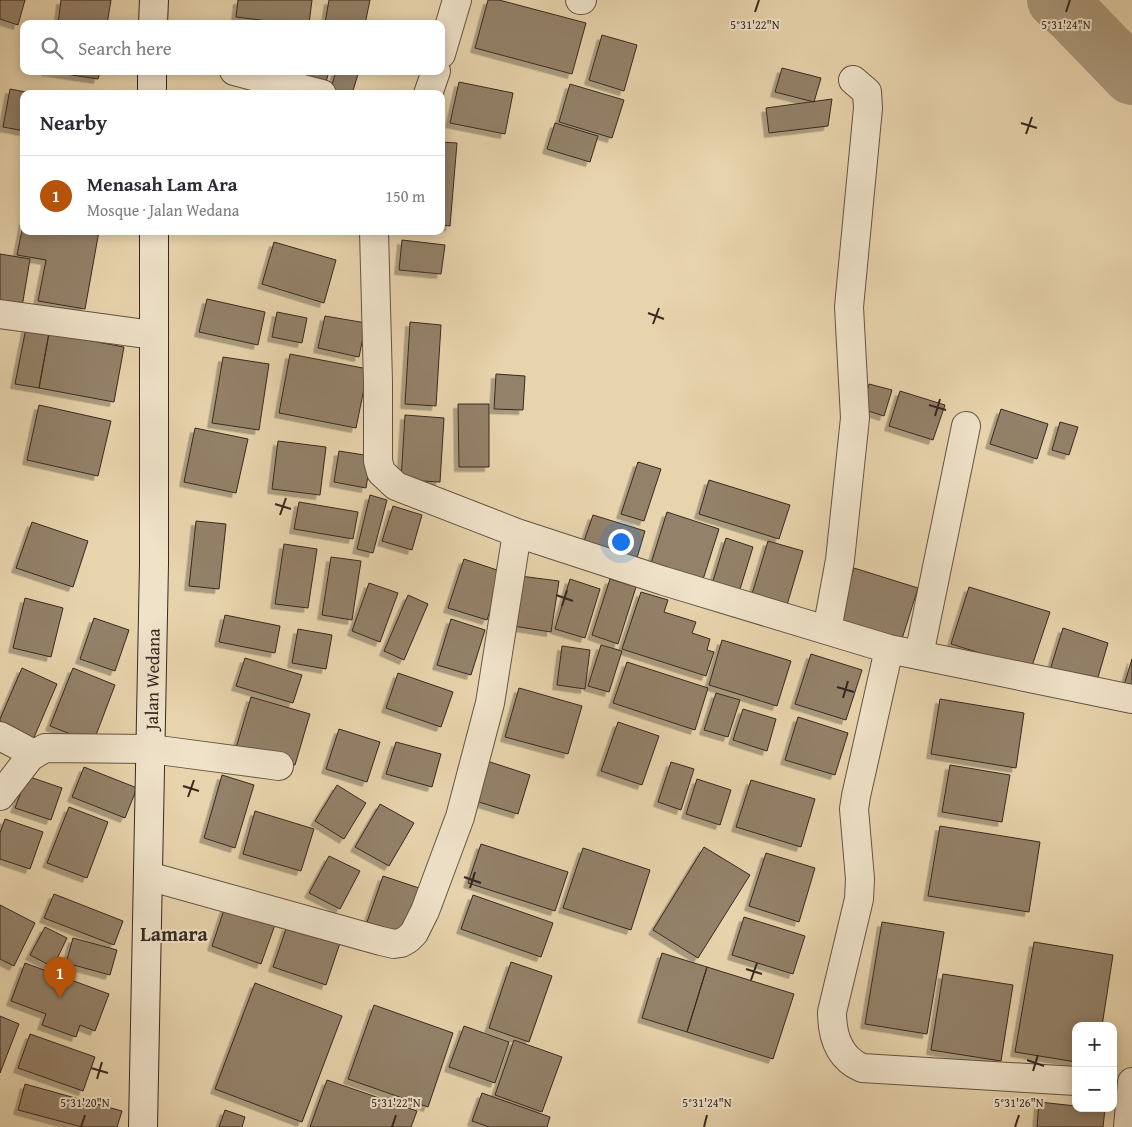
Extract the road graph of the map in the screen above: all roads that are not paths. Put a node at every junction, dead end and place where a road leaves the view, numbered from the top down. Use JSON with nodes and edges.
{"nodes":[{"id":1,"x":154,"y":0,"type":"edge"},
{"id":2,"x":457,"y":0,"type":"edge"},
{"id":3,"x":153,"y":20,"type":"edge"},
{"id":4,"x":445,"y":40,"type":"edge"},
{"id":5,"x":152,"y":75,"type":"edge"},
{"id":6,"x":249,"y":75,"type":"edge"},
{"id":7,"x":435,"y":75,"type":"edge"},
{"id":8,"x":852,"y":80,"type":"dead end"},
{"id":9,"x":152,"y":90,"type":"edge"},
{"id":10,"x":307,"y":90,"type":"edge"},
{"id":11,"x":429,"y":90,"type":"edge"},
{"id":12,"x":154,"y":235,"type":"edge"},
{"id":13,"x":374,"y":235,"type":"edge"},
{"id":14,"x":0,"y":314,"type":"edge"},
{"id":15,"x":154,"y":335,"type":"junction"},
{"id":16,"x":966,"y":426,"type":"dead end"},
{"id":17,"x":517,"y":533,"type":"junction"},
{"id":18,"x":827,"y":630,"type":"junction"},
{"id":19,"x":889,"y":649,"type":"junction"},
{"id":20,"x":919,"y":655,"type":"junction"},
{"id":21,"x":1132,"y":699,"type":"edge"},
{"id":22,"x":0,"y":736,"type":"edge"},
{"id":23,"x":151,"y":749,"type":"junction"},
{"id":24,"x":34,"y":754,"type":"junction"},
{"id":25,"x":279,"y":766,"type":"dead end"},
{"id":26,"x":0,"y":796,"type":"edge"},
{"id":27,"x":148,"y":876,"type":"junction"},
{"id":28,"x":1072,"y":1081,"type":"edge"},
{"id":29,"x":1132,"y":1083,"type":"edge"},
{"id":30,"x":1117,"y":1084,"type":"edge"},
{"id":31,"x":143,"y":1127,"type":"edge"},
{"id":32,"x":1128,"y":1127,"type":"edge"}],
"edges":[{"from":1,"to":3,"type":"street"},
{"from":2,"to":4,"type":"street"},
{"from":5,"to":9,"type":"street"},
{"from":6,"to":10,"type":"street"},
{"from":7,"to":11,"type":"street"},
{"from":8,"to":18,"type":"street"},
{"from":12,"to":15,"type":"street","name":"Jalan Wedana"},
{"from":13,"to":17,"type":"street"},
{"from":14,"to":15,"type":"street"},
{"from":15,"to":23,"type":"street","name":"Jalan Wedana"},
{"from":16,"to":20,"type":"street"},
{"from":17,"to":18,"type":"street"},
{"from":17,"to":27,"type":"street"},
{"from":18,"to":19,"type":"street"},
{"from":19,"to":20,"type":"street"},
{"from":19,"to":28,"type":"street"},
{"from":20,"to":21,"type":"street"},
{"from":22,"to":24,"type":"street"},
{"from":23,"to":24,"type":"street"},
{"from":23,"to":25,"type":"street"},
{"from":23,"to":27,"type":"street","name":"Jalan Wedana"},
{"from":24,"to":26,"type":"street"},
{"from":27,"to":31,"type":"street","name":"Jalan Wedana"},
{"from":29,"to":30,"type":"street"},
{"from":29,"to":32,"type":"street"}]}
